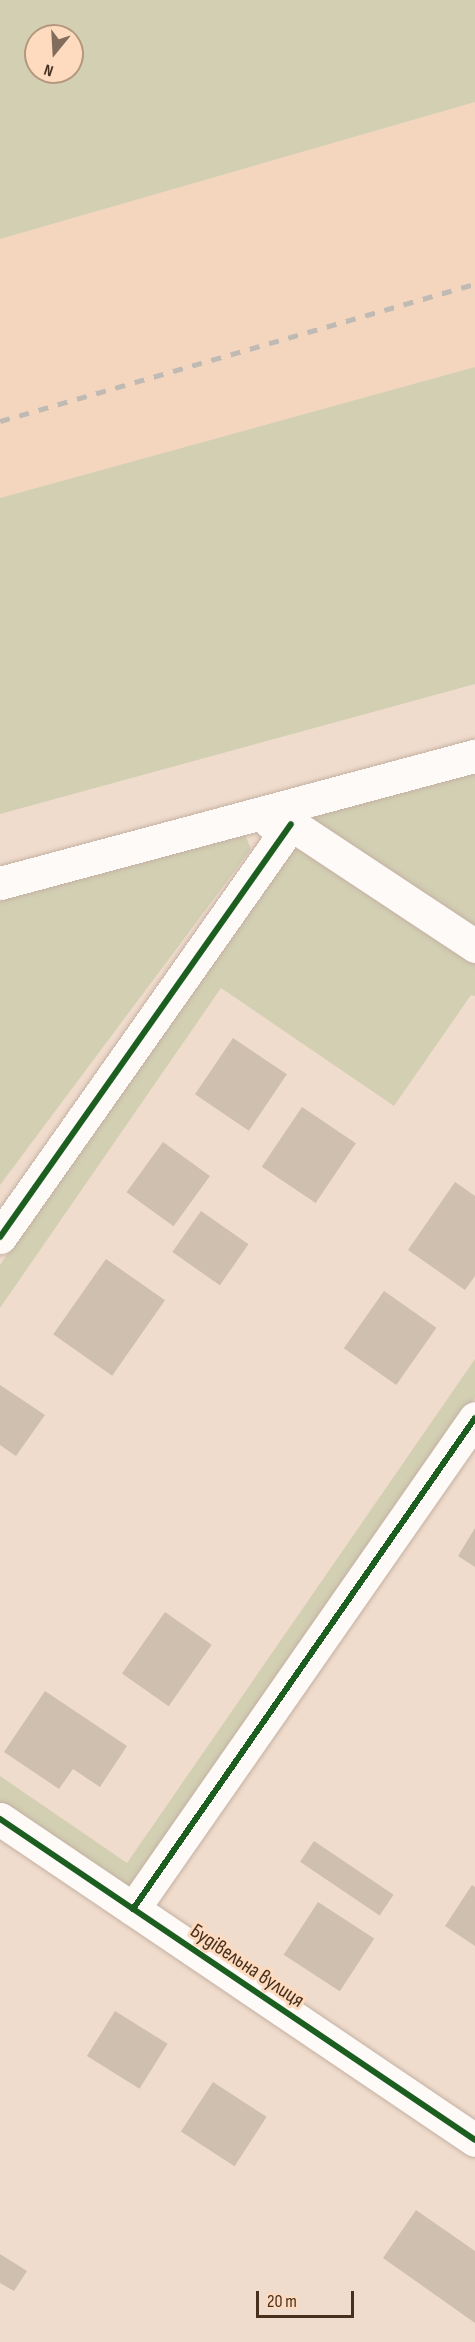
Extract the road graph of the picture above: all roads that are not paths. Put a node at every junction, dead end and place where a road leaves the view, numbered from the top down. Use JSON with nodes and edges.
{"nodes":[{"id":1,"x":475,"y":756,"type":"edge"},
{"id":2,"x":250,"y":820,"type":"junction"},
{"id":3,"x":291,"y":824,"type":"junction"},
{"id":4,"x":0,"y":884,"type":"edge"},
{"id":5,"x":475,"y":945,"type":"edge"},
{"id":6,"x":0,"y":1238,"type":"edge"},
{"id":7,"x":475,"y":1418,"type":"edge"},
{"id":8,"x":0,"y":1819,"type":"edge"},
{"id":9,"x":133,"y":1909,"type":"junction"},
{"id":10,"x":475,"y":2140,"type":"edge"}],
"edges":[{"from":1,"to":2,"type":"street"},
{"from":2,"to":3,"type":"street"},
{"from":2,"to":4,"type":"street"},
{"from":3,"to":5,"type":"street"},
{"from":3,"to":6,"type":"street"},
{"from":7,"to":9,"type":"street"},
{"from":8,"to":9,"type":"street","name":"Будівельна вулиця"},
{"from":9,"to":10,"type":"street","name":"Будівельна вулиця"}]}
